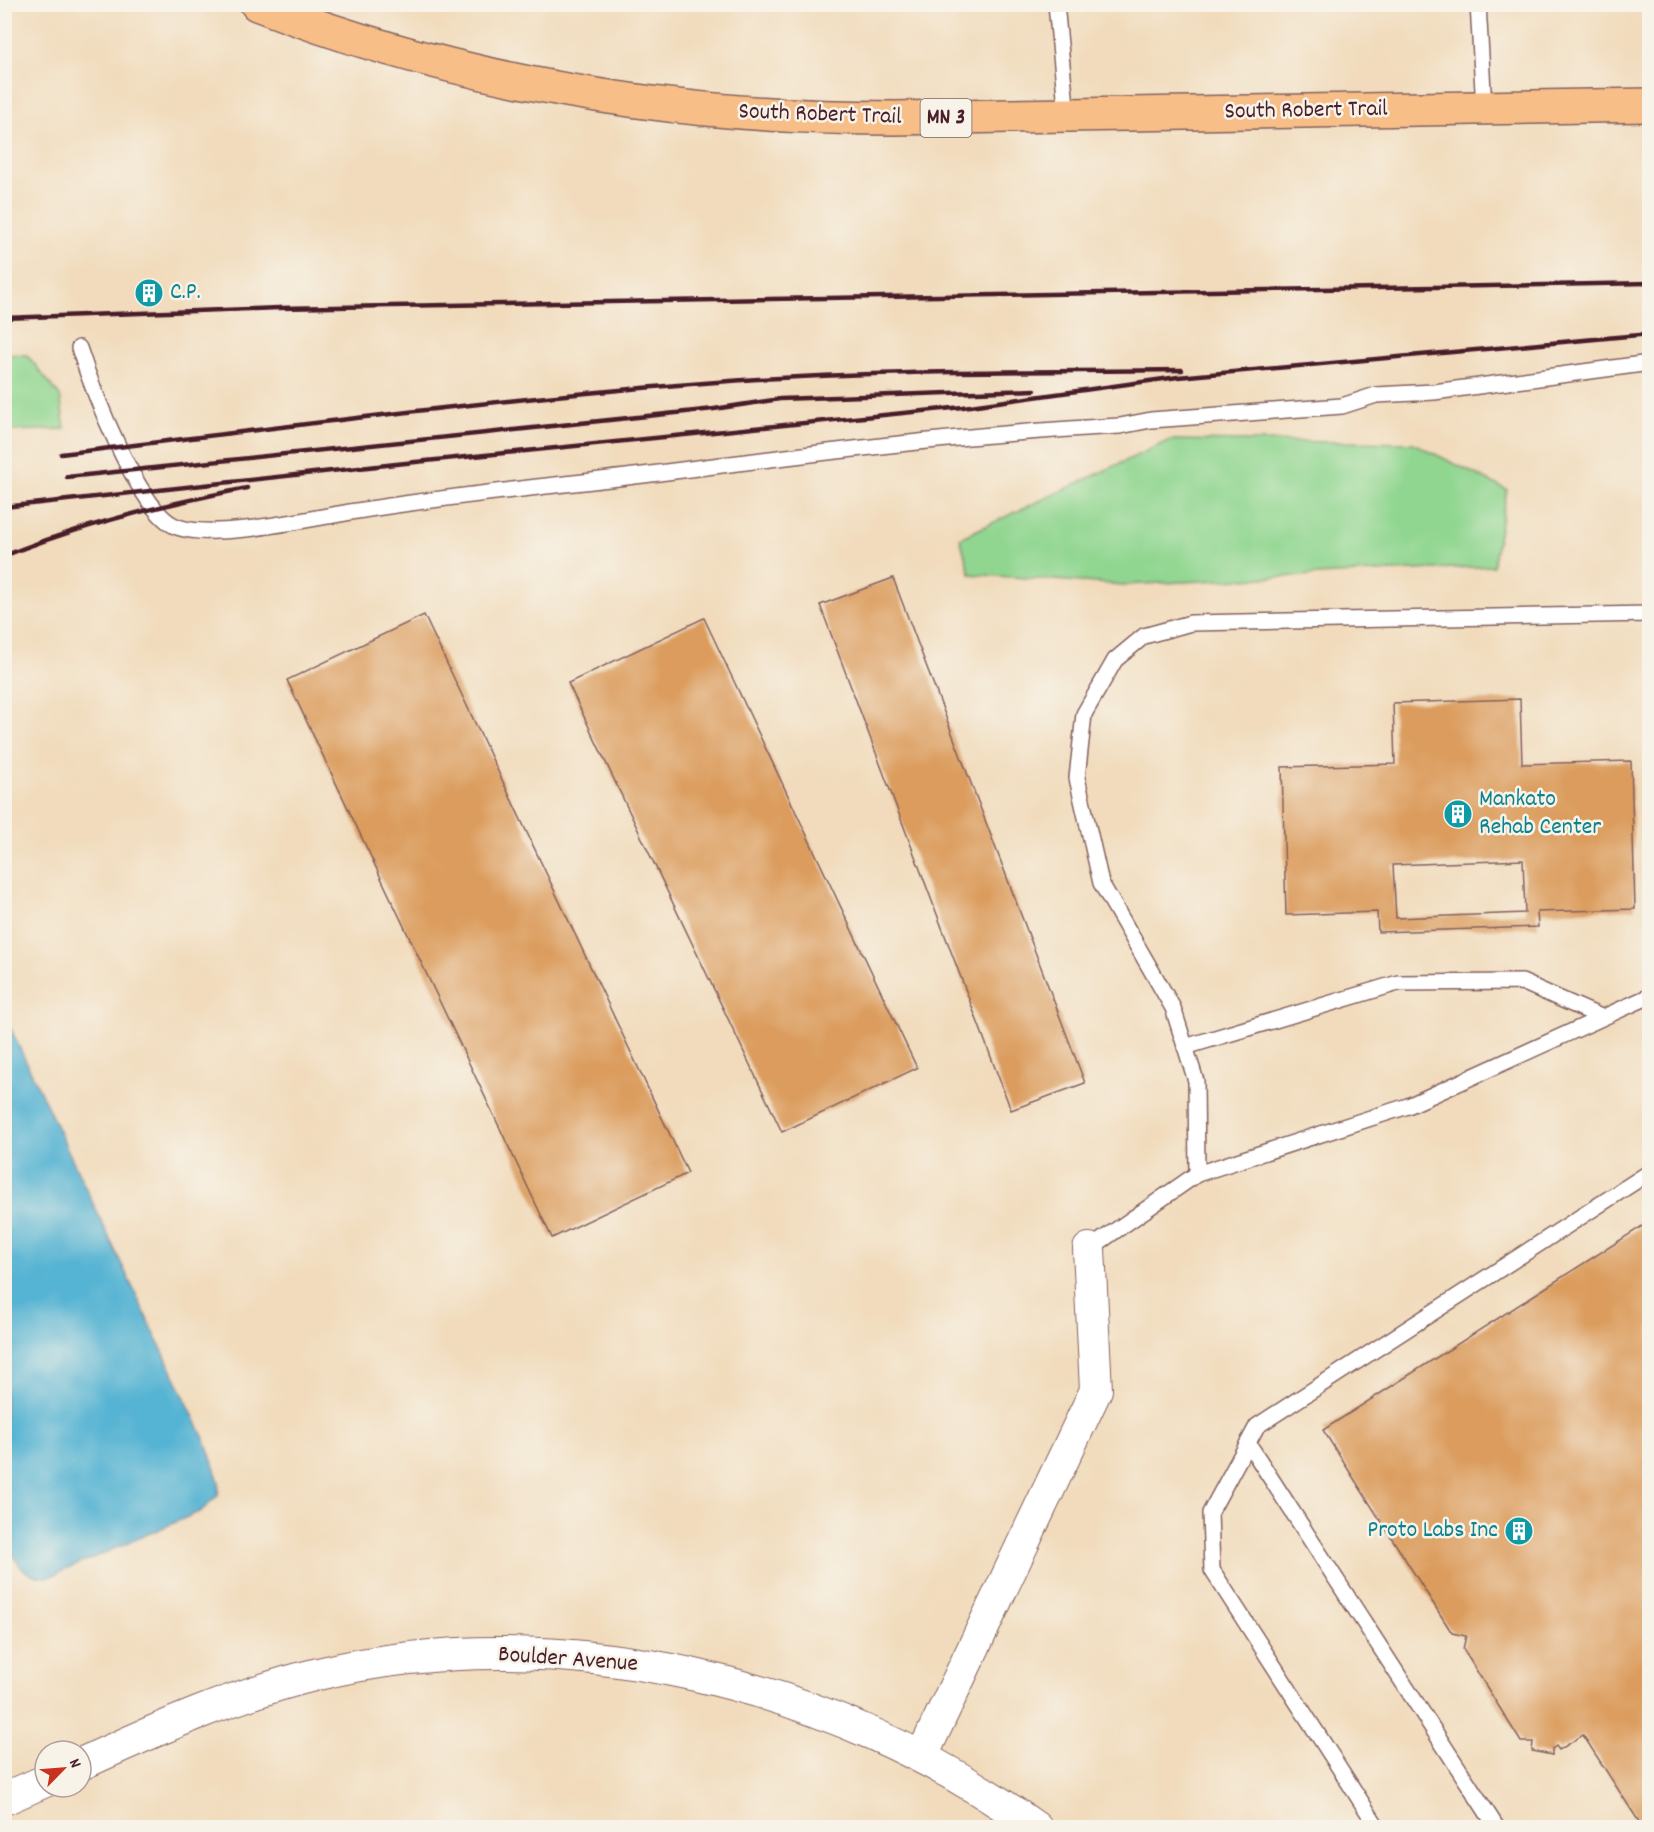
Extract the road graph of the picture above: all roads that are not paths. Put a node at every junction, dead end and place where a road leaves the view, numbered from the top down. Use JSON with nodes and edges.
{"nodes":[{"id":1,"x":257,"y":4,"type":"edge"},
{"id":2,"x":1056,"y":4,"type":"edge"},
{"id":3,"x":1478,"y":4,"type":"edge"},
{"id":4,"x":1650,"y":105,"type":"edge"},
{"id":5,"x":1484,"y":108,"type":"junction"},
{"id":6,"x":1067,"y":116,"type":"junction"},
{"id":7,"x":79,"y":348,"type":"dead end"},
{"id":8,"x":1650,"y":363,"type":"edge"},
{"id":9,"x":1650,"y":614,"type":"edge"},
{"id":10,"x":1650,"y":996,"type":"edge"},
{"id":11,"x":1601,"y":1017,"type":"junction"},
{"id":12,"x":1185,"y":1047,"type":"junction"},
{"id":13,"x":1650,"y":1172,"type":"edge"},
{"id":14,"x":1197,"y":1174,"type":"junction"},
{"id":15,"x":1089,"y":1249,"type":"joint"},
{"id":16,"x":1248,"y":1443,"type":"junction"},
{"id":17,"x":922,"y":1756,"type":"junction"},
{"id":18,"x":93,"y":1759,"type":"edge"},
{"id":19,"x":33,"y":1786,"type":"edge"},
{"id":20,"x":4,"y":1799,"type":"edge"},
{"id":21,"x":1036,"y":1827,"type":"edge"},
{"id":22,"x":1377,"y":1827,"type":"edge"},
{"id":23,"x":1497,"y":1827,"type":"edge"}],
"edges":[{"from":1,"to":6,"type":"main road","name":"South Robert Trail","number":"MN 3"},
{"from":2,"to":6,"type":"lane"},
{"from":3,"to":5,"type":"lane"},
{"from":4,"to":5,"type":"main road","name":"South Robert Trail","number":"MN 3"},
{"from":5,"to":6,"type":"main road","name":"South Robert Trail","number":"MN 3"},
{"from":7,"to":8,"type":"lane"},
{"from":9,"to":12,"type":"lane"},
{"from":10,"to":11,"type":"lane"},
{"from":11,"to":12,"type":"lane"},
{"from":11,"to":14,"type":"lane"},
{"from":12,"to":14,"type":"lane"},
{"from":13,"to":16,"type":"lane"},
{"from":14,"to":15,"type":"lane"},
{"from":15,"to":17,"type":"street"},
{"from":16,"to":22,"type":"lane"},
{"from":16,"to":23,"type":"lane"},
{"from":17,"to":18,"type":"street","name":"Boulder Avenue"},
{"from":17,"to":21,"type":"street","name":"Boulder Avenue"},
{"from":19,"to":20,"type":"street"}]}
